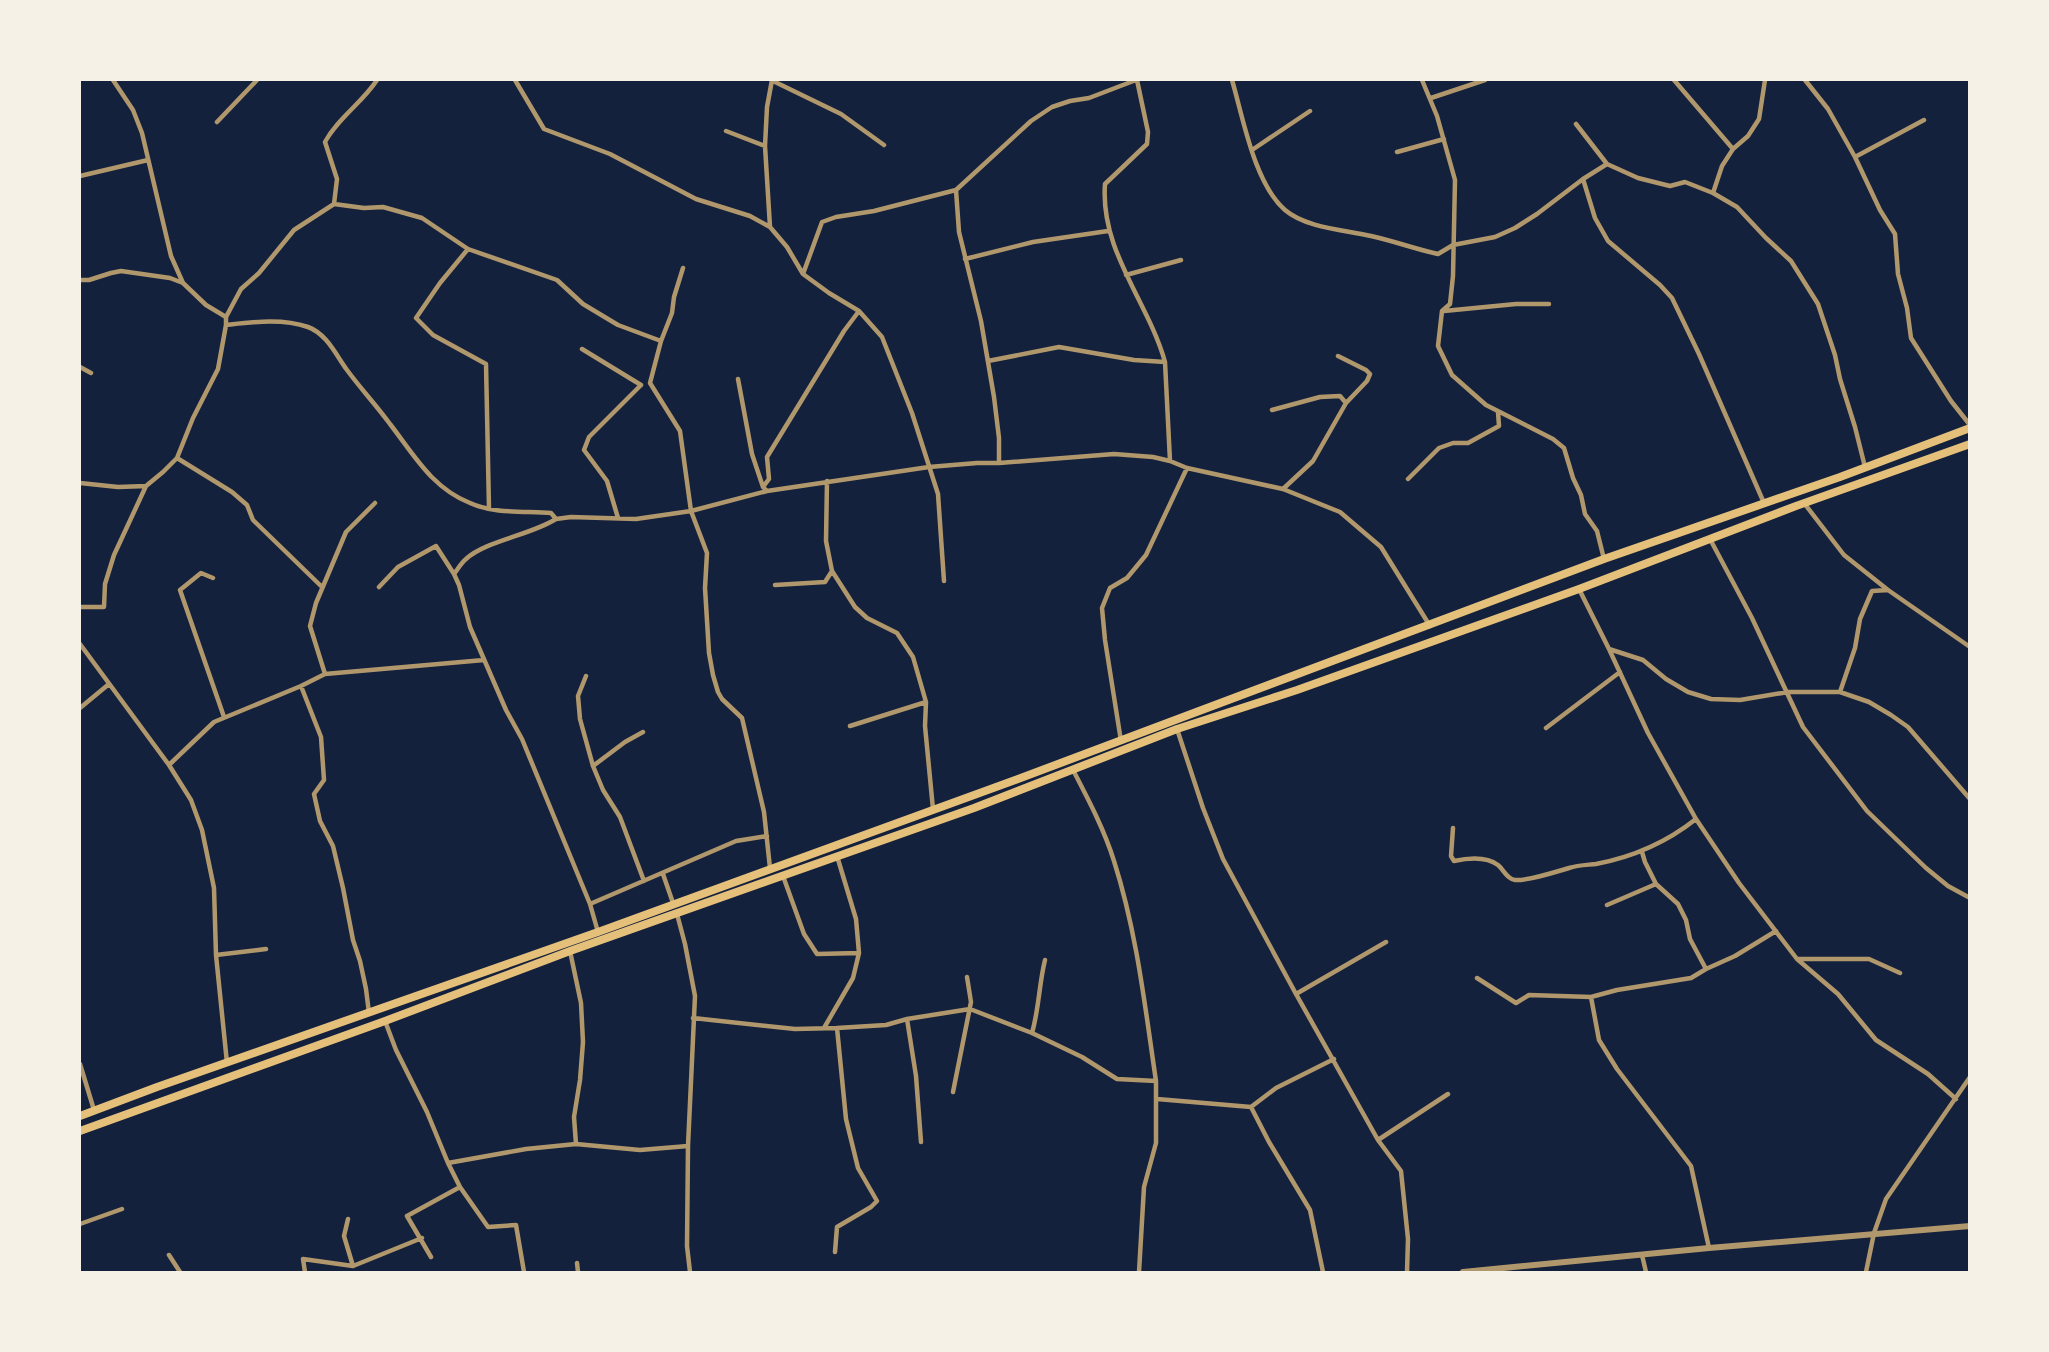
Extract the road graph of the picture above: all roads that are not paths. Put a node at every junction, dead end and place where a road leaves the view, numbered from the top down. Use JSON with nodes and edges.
{"nodes":[{"id":1,"x":113,"y":80,"type":"edge"},
{"id":2,"x":257,"y":80,"type":"edge"},
{"id":3,"x":377,"y":80,"type":"edge"},
{"id":4,"x":515,"y":80,"type":"edge"},
{"id":5,"x":772,"y":80,"type":"edge"},
{"id":6,"x":1136,"y":80,"type":"edge"},
{"id":7,"x":1232,"y":80,"type":"edge"},
{"id":8,"x":1422,"y":80,"type":"edge"},
{"id":9,"x":1485,"y":80,"type":"edge"},
{"id":10,"x":1674,"y":80,"type":"edge"},
{"id":11,"x":1765,"y":80,"type":"edge"},
{"id":12,"x":1805,"y":80,"type":"edge"},
{"id":13,"x":1431,"y":98,"type":"junction"},
{"id":14,"x":1310,"y":111,"type":"dead end"},
{"id":15,"x":1924,"y":120,"type":"dead end"},
{"id":16,"x":218,"y":122,"type":"dead end"},
{"id":17,"x":1576,"y":124,"type":"dead end"},
{"id":18,"x":726,"y":131,"type":"dead end"},
{"id":19,"x":1444,"y":139,"type":"junction"},
{"id":20,"x":884,"y":145,"type":"dead end"},
{"id":21,"x":765,"y":146,"type":"junction"},
{"id":22,"x":1733,"y":149,"type":"junction"},
{"id":23,"x":1252,"y":150,"type":"junction"},
{"id":24,"x":1397,"y":152,"type":"dead end"},
{"id":25,"x":1855,"y":157,"type":"junction"},
{"id":26,"x":148,"y":160,"type":"junction"},
{"id":27,"x":1607,"y":164,"type":"junction"},
{"id":28,"x":80,"y":176,"type":"edge"},
{"id":29,"x":1583,"y":179,"type":"junction"},
{"id":30,"x":956,"y":190,"type":"junction"},
{"id":31,"x":1713,"y":193,"type":"junction"},
{"id":32,"x":334,"y":204,"type":"junction"},
{"id":33,"x":770,"y":227,"type":"junction"},
{"id":34,"x":1108,"y":231,"type":"junction"},
{"id":35,"x":1453,"y":245,"type":"junction"},
{"id":36,"x":468,"y":249,"type":"junction"},
{"id":37,"x":965,"y":259,"type":"junction"},
{"id":38,"x":1181,"y":260,"type":"dead end"},
{"id":39,"x":683,"y":268,"type":"dead end"},
{"id":40,"x":803,"y":274,"type":"junction"},
{"id":41,"x":1126,"y":275,"type":"junction"},
{"id":42,"x":80,"y":280,"type":"edge"},
{"id":43,"x":183,"y":283,"type":"junction"},
{"id":44,"x":1549,"y":304,"type":"dead end"},
{"id":45,"x":860,"y":311,"type":"junction"},
{"id":46,"x":1442,"y":311,"type":"junction"},
{"id":47,"x":225,"y":317,"type":"junction"},
{"id":48,"x":226,"y":325,"type":"junction"},
{"id":49,"x":661,"y":341,"type":"junction"},
{"id":50,"x":582,"y":349,"type":"dead end"},
{"id":51,"x":1338,"y":356,"type":"dead end"},
{"id":52,"x":988,"y":361,"type":"junction"},
{"id":53,"x":1165,"y":362,"type":"junction"},
{"id":54,"x":80,"y":367,"type":"edge"},
{"id":55,"x":91,"y":373,"type":"dead end"},
{"id":56,"x":738,"y":379,"type":"dead end"},
{"id":57,"x":650,"y":383,"type":"junction"},
{"id":58,"x":641,"y":386,"type":"junction"},
{"id":59,"x":1346,"y":403,"type":"junction"},
{"id":60,"x":1272,"y":410,"type":"dead end"},
{"id":61,"x":1498,"y":412,"type":"junction"},
{"id":62,"x":1970,"y":426,"type":"edge"},
{"id":63,"x":1970,"y":444,"type":"edge"},
{"id":64,"x":177,"y":458,"type":"junction"},
{"id":65,"x":1170,"y":460,"type":"junction"},
{"id":66,"x":999,"y":464,"type":"junction"},
{"id":67,"x":929,"y":467,"type":"junction"},
{"id":68,"x":1865,"y":467,"type":"junction"},
{"id":69,"x":1187,"y":468,"type":"junction"},
{"id":70,"x":1408,"y":479,"type":"dead end"},
{"id":71,"x":827,"y":481,"type":"junction"},
{"id":72,"x":80,"y":483,"type":"edge"},
{"id":73,"x":146,"y":486,"type":"junction"},
{"id":74,"x":765,"y":489,"type":"junction"},
{"id":75,"x":1283,"y":489,"type":"junction"},
{"id":76,"x":375,"y":503,"type":"dead end"},
{"id":77,"x":1804,"y":503,"type":"junction"},
{"id":78,"x":1765,"y":504,"type":"junction"},
{"id":79,"x":489,"y":509,"type":"junction"},
{"id":80,"x":691,"y":511,"type":"junction"},
{"id":81,"x":618,"y":518,"type":"junction"},
{"id":82,"x":556,"y":519,"type":"junction"},
{"id":83,"x":1710,"y":539,"type":"junction"},
{"id":84,"x":1604,"y":560,"type":"junction"},
{"id":85,"x":832,"y":571,"type":"junction"},
{"id":86,"x":454,"y":574,"type":"junction"},
{"id":87,"x":213,"y":578,"type":"dead end"},
{"id":88,"x":944,"y":580,"type":"dead end"},
{"id":89,"x":775,"y":585,"type":"dead end"},
{"id":90,"x":321,"y":586,"type":"junction"},
{"id":91,"x":379,"y":586,"type":"dead end"},
{"id":92,"x":1579,"y":589,"type":"junction"},
{"id":93,"x":1888,"y":590,"type":"junction"},
{"id":94,"x":80,"y":607,"type":"edge"},
{"id":95,"x":1430,"y":626,"type":"junction"},
{"id":96,"x":80,"y":644,"type":"edge"},
{"id":97,"x":1970,"y":647,"type":"edge"},
{"id":98,"x":1609,"y":649,"type":"junction"},
{"id":99,"x":484,"y":660,"type":"junction"},
{"id":100,"x":1620,"y":672,"type":"junction"},
{"id":101,"x":325,"y":674,"type":"junction"},
{"id":102,"x":586,"y":676,"type":"dead end"},
{"id":103,"x":110,"y":684,"type":"junction"},
{"id":104,"x":301,"y":686,"type":"junction"},
{"id":105,"x":1788,"y":692,"type":"junction"},
{"id":106,"x":1840,"y":692,"type":"junction"},
{"id":107,"x":926,"y":702,"type":"junction"},
{"id":108,"x":80,"y":708,"type":"edge"},
{"id":109,"x":224,"y":717,"type":"junction"},
{"id":110,"x":850,"y":726,"type":"dead end"},
{"id":111,"x":1546,"y":728,"type":"dead end"},
{"id":112,"x":1177,"y":729,"type":"junction"},
{"id":113,"x":643,"y":732,"type":"dead end"},
{"id":114,"x":1121,"y":741,"type":"junction"},
{"id":115,"x":168,"y":765,"type":"junction"},
{"id":116,"x":592,"y":766,"type":"junction"},
{"id":117,"x":1073,"y":770,"type":"junction"},
{"id":118,"x":1970,"y":799,"type":"edge"},
{"id":119,"x":933,"y":809,"type":"junction"},
{"id":120,"x":1696,"y":819,"type":"junction"},
{"id":121,"x":1453,"y":828,"type":"dead end"},
{"id":122,"x":767,"y":836,"type":"junction"},
{"id":123,"x":1642,"y":852,"type":"junction"},
{"id":124,"x":837,"y":856,"type":"junction"},
{"id":125,"x":770,"y":868,"type":"junction"},
{"id":126,"x":663,"y":874,"type":"junction"},
{"id":127,"x":783,"y":876,"type":"junction"},
{"id":128,"x":644,"y":881,"type":"junction"},
{"id":129,"x":1656,"y":884,"type":"junction"},
{"id":130,"x":1970,"y":898,"type":"edge"},
{"id":131,"x":674,"y":903,"type":"junction"},
{"id":132,"x":590,"y":904,"type":"junction"},
{"id":133,"x":1607,"y":905,"type":"dead end"},
{"id":134,"x":677,"y":914,"type":"junction"},
{"id":135,"x":1776,"y":931,"type":"junction"},
{"id":136,"x":598,"y":932,"type":"junction"},
{"id":137,"x":1386,"y":942,"type":"dead end"},
{"id":138,"x":266,"y":949,"type":"dead end"},
{"id":139,"x":570,"y":951,"type":"junction"},
{"id":140,"x":859,"y":953,"type":"junction"},
{"id":141,"x":216,"y":955,"type":"junction"},
{"id":142,"x":1797,"y":959,"type":"junction"},
{"id":143,"x":1045,"y":960,"type":"dead end"},
{"id":144,"x":1706,"y":969,"type":"junction"},
{"id":145,"x":1900,"y":973,"type":"dead end"},
{"id":146,"x":967,"y":976,"type":"dead end"},
{"id":147,"x":1477,"y":978,"type":"dead end"},
{"id":148,"x":1296,"y":994,"type":"junction"},
{"id":149,"x":1591,"y":997,"type":"junction"},
{"id":150,"x":970,"y":1009,"type":"junction"},
{"id":151,"x":369,"y":1013,"type":"junction"},
{"id":152,"x":693,"y":1018,"type":"junction"},
{"id":153,"x":907,"y":1019,"type":"junction"},
{"id":154,"x":385,"y":1021,"type":"junction"},
{"id":155,"x":824,"y":1028,"type":"junction"},
{"id":156,"x":837,"y":1028,"type":"junction"},
{"id":157,"x":1032,"y":1033,"type":"junction"},
{"id":158,"x":1334,"y":1059,"type":"junction"},
{"id":159,"x":227,"y":1063,"type":"junction"},
{"id":160,"x":80,"y":1064,"type":"edge"},
{"id":161,"x":1970,"y":1077,"type":"edge"},
{"id":162,"x":1156,"y":1081,"type":"junction"},
{"id":163,"x":157,"y":1087,"type":"junction"},
{"id":164,"x":953,"y":1092,"type":"dead end"},
{"id":165,"x":1448,"y":1094,"type":"dead end"},
{"id":166,"x":1157,"y":1099,"type":"junction"},
{"id":167,"x":1956,"y":1099,"type":"junction"},
{"id":168,"x":160,"y":1102,"type":"junction"},
{"id":169,"x":1251,"y":1107,"type":"junction"},
{"id":170,"x":94,"y":1110,"type":"junction"},
{"id":171,"x":80,"y":1116,"type":"edge"},
{"id":172,"x":80,"y":1131,"type":"edge"},
{"id":173,"x":1378,"y":1140,"type":"junction"},
{"id":174,"x":921,"y":1142,"type":"dead end"},
{"id":175,"x":576,"y":1144,"type":"junction"},
{"id":176,"x":688,"y":1146,"type":"junction"},
{"id":177,"x":448,"y":1163,"type":"junction"},
{"id":178,"x":460,"y":1187,"type":"junction"},
{"id":179,"x":122,"y":1209,"type":"dead end"},
{"id":180,"x":348,"y":1220,"type":"dead end"},
{"id":181,"x":80,"y":1224,"type":"edge"},
{"id":182,"x":1970,"y":1226,"type":"edge"},
{"id":183,"x":1874,"y":1233,"type":"junction"},
{"id":184,"x":422,"y":1238,"type":"junction"},
{"id":185,"x":1709,"y":1248,"type":"junction"},
{"id":186,"x":835,"y":1252,"type":"dead end"},
{"id":187,"x":169,"y":1255,"type":"dead end"},
{"id":188,"x":1642,"y":1255,"type":"junction"},
{"id":189,"x":431,"y":1257,"type":"dead end"},
{"id":190,"x":577,"y":1263,"type":"dead end"},
{"id":191,"x":353,"y":1266,"type":"junction"},
{"id":192,"x":180,"y":1272,"type":"edge"},
{"id":193,"x":305,"y":1272,"type":"edge"},
{"id":194,"x":524,"y":1272,"type":"edge"},
{"id":195,"x":578,"y":1272,"type":"edge"},
{"id":196,"x":690,"y":1272,"type":"edge"},
{"id":197,"x":1139,"y":1272,"type":"edge"},
{"id":198,"x":1323,"y":1272,"type":"edge"},
{"id":199,"x":1407,"y":1272,"type":"edge"},
{"id":200,"x":1463,"y":1272,"type":"edge"},
{"id":201,"x":1480,"y":1272,"type":"edge"},
{"id":202,"x":1646,"y":1272,"type":"edge"},
{"id":203,"x":1866,"y":1272,"type":"edge"}],
"edges":[{"from":1,"to":26,"type":"street"},
{"from":2,"to":16,"type":"street"},
{"from":3,"to":32,"type":"street"},
{"from":4,"to":33,"type":"street"},
{"from":5,"to":20,"type":"street"},
{"from":5,"to":21,"type":"street"},
{"from":6,"to":30,"type":"street"},
{"from":6,"to":34,"type":"street"},
{"from":7,"to":23,"type":"street"},
{"from":8,"to":13,"type":"street"},
{"from":9,"to":13,"type":"street"},
{"from":10,"to":22,"type":"street"},
{"from":11,"to":22,"type":"street"},
{"from":12,"to":25,"type":"street"},
{"from":13,"to":19,"type":"street"},
{"from":14,"to":23,"type":"street"},
{"from":15,"to":25,"type":"street"},
{"from":17,"to":27,"type":"street"},
{"from":18,"to":21,"type":"street"},
{"from":19,"to":24,"type":"street"},
{"from":19,"to":35,"type":"street"},
{"from":21,"to":33,"type":"street"},
{"from":22,"to":31,"type":"street"},
{"from":23,"to":35,"type":"street"},
{"from":25,"to":62,"type":"street"},
{"from":26,"to":28,"type":"street"},
{"from":26,"to":43,"type":"street"},
{"from":27,"to":29,"type":"street"},
{"from":27,"to":31,"type":"street"},
{"from":29,"to":35,"type":"street"},
{"from":29,"to":78,"type":"street"},
{"from":30,"to":37,"type":"street"},
{"from":30,"to":40,"type":"street"},
{"from":31,"to":68,"type":"street"},
{"from":32,"to":36,"type":"street"},
{"from":32,"to":47,"type":"street"},
{"from":33,"to":40,"type":"street"},
{"from":34,"to":37,"type":"street"},
{"from":34,"to":41,"type":"street"},
{"from":35,"to":46,"type":"street"},
{"from":36,"to":49,"type":"street"},
{"from":36,"to":79,"type":"street"},
{"from":37,"to":52,"type":"street"},
{"from":38,"to":41,"type":"street"},
{"from":39,"to":49,"type":"street"},
{"from":40,"to":45,"type":"street"},
{"from":41,"to":53,"type":"street"},
{"from":42,"to":43,"type":"street"},
{"from":43,"to":47,"type":"street"},
{"from":44,"to":46,"type":"street"},
{"from":45,"to":67,"type":"street"},
{"from":45,"to":74,"type":"street"},
{"from":46,"to":61,"type":"street"},
{"from":47,"to":48,"type":"street"},
{"from":48,"to":64,"type":"street"},
{"from":48,"to":79,"type":"street"},
{"from":49,"to":57,"type":"street"},
{"from":50,"to":58,"type":"street"},
{"from":51,"to":59,"type":"street"},
{"from":52,"to":53,"type":"street"},
{"from":52,"to":66,"type":"street"},
{"from":53,"to":65,"type":"street"},
{"from":54,"to":55,"type":"street"},
{"from":56,"to":74,"type":"street"},
{"from":57,"to":58,"type":"street"},
{"from":57,"to":80,"type":"street"},
{"from":58,"to":81,"type":"street"},
{"from":59,"to":60,"type":"street"},
{"from":59,"to":75,"type":"street"},
{"from":61,"to":70,"type":"street"},
{"from":61,"to":84,"type":"street"},
{"from":62,"to":68,"type":"highway"},
{"from":63,"to":77,"type":"highway"},
{"from":64,"to":73,"type":"street"},
{"from":64,"to":90,"type":"street"},
{"from":65,"to":66,"type":"street"},
{"from":65,"to":69,"type":"street"},
{"from":66,"to":67,"type":"street"},
{"from":67,"to":71,"type":"street"},
{"from":67,"to":88,"type":"street"},
{"from":68,"to":78,"type":"highway"},
{"from":69,"to":75,"type":"street"},
{"from":69,"to":114,"type":"street"},
{"from":71,"to":74,"type":"street"},
{"from":71,"to":85,"type":"street"},
{"from":72,"to":73,"type":"street"},
{"from":73,"to":94,"type":"street"},
{"from":74,"to":80,"type":"street"},
{"from":75,"to":95,"type":"street"},
{"from":76,"to":90,"type":"street"},
{"from":77,"to":83,"type":"highway"},
{"from":77,"to":93,"type":"street"},
{"from":78,"to":84,"type":"highway"},
{"from":79,"to":82,"type":"street"},
{"from":80,"to":81,"type":"street"},
{"from":80,"to":122,"type":"street"},
{"from":81,"to":82,"type":"street"},
{"from":82,"to":86,"type":"street"},
{"from":83,"to":92,"type":"highway"},
{"from":83,"to":105,"type":"street"},
{"from":84,"to":95,"type":"highway"},
{"from":85,"to":89,"type":"street"},
{"from":85,"to":107,"type":"street"},
{"from":86,"to":91,"type":"street"},
{"from":86,"to":99,"type":"street"},
{"from":87,"to":109,"type":"street"},
{"from":90,"to":101,"type":"street"},
{"from":92,"to":98,"type":"street"},
{"from":92,"to":112,"type":"highway"},
{"from":93,"to":97,"type":"street"},
{"from":93,"to":106,"type":"street"},
{"from":95,"to":114,"type":"highway"},
{"from":96,"to":103,"type":"street"},
{"from":98,"to":100,"type":"street"},
{"from":98,"to":105,"type":"street"},
{"from":99,"to":101,"type":"street"},
{"from":99,"to":132,"type":"street"},
{"from":100,"to":111,"type":"street"},
{"from":100,"to":120,"type":"street"},
{"from":101,"to":104,"type":"street"},
{"from":102,"to":116,"type":"street"},
{"from":103,"to":108,"type":"street"},
{"from":103,"to":115,"type":"street"},
{"from":104,"to":109,"type":"street"},
{"from":104,"to":151,"type":"street"},
{"from":105,"to":106,"type":"street"},
{"from":105,"to":130,"type":"street"},
{"from":106,"to":118,"type":"street"},
{"from":107,"to":110,"type":"street"},
{"from":107,"to":119,"type":"street"},
{"from":109,"to":115,"type":"street"},
{"from":112,"to":117,"type":"highway"},
{"from":112,"to":148,"type":"street"},
{"from":113,"to":116,"type":"street"},
{"from":114,"to":119,"type":"highway"},
{"from":115,"to":141,"type":"street"},
{"from":116,"to":128,"type":"street"},
{"from":117,"to":124,"type":"highway"},
{"from":117,"to":162,"type":"street"},
{"from":119,"to":125,"type":"highway"},
{"from":120,"to":123,"type":"street"},
{"from":120,"to":135,"type":"street"},
{"from":121,"to":123,"type":"street"},
{"from":122,"to":125,"type":"street"},
{"from":122,"to":126,"type":"street"},
{"from":123,"to":129,"type":"street"},
{"from":124,"to":127,"type":"highway"},
{"from":124,"to":140,"type":"street"},
{"from":125,"to":131,"type":"highway"},
{"from":126,"to":128,"type":"street"},
{"from":126,"to":131,"type":"street"},
{"from":127,"to":134,"type":"highway"},
{"from":127,"to":140,"type":"street"},
{"from":128,"to":132,"type":"street"},
{"from":129,"to":133,"type":"street"},
{"from":129,"to":144,"type":"street"},
{"from":131,"to":136,"type":"highway"},
{"from":132,"to":136,"type":"street"},
{"from":134,"to":139,"type":"highway"},
{"from":134,"to":152,"type":"street"},
{"from":135,"to":142,"type":"street"},
{"from":135,"to":144,"type":"street"},
{"from":136,"to":151,"type":"highway"},
{"from":137,"to":148,"type":"street"},
{"from":138,"to":141,"type":"street"},
{"from":139,"to":154,"type":"highway"},
{"from":139,"to":175,"type":"street"},
{"from":140,"to":155,"type":"street"},
{"from":141,"to":159,"type":"street"},
{"from":142,"to":145,"type":"street"},
{"from":142,"to":167,"type":"street"},
{"from":143,"to":157,"type":"street"},
{"from":144,"to":149,"type":"street"},
{"from":146,"to":150,"type":"street"},
{"from":147,"to":149,"type":"street"},
{"from":148,"to":158,"type":"street"},
{"from":149,"to":185,"type":"street"},
{"from":150,"to":153,"type":"street"},
{"from":150,"to":157,"type":"street"},
{"from":150,"to":164,"type":"street"},
{"from":151,"to":159,"type":"highway"},
{"from":152,"to":155,"type":"street"},
{"from":152,"to":176,"type":"street"},
{"from":153,"to":156,"type":"street"},
{"from":153,"to":174,"type":"street"},
{"from":154,"to":168,"type":"highway"},
{"from":154,"to":177,"type":"street"},
{"from":155,"to":156,"type":"street"},
{"from":156,"to":186,"type":"street"},
{"from":157,"to":162,"type":"street"},
{"from":158,"to":169,"type":"street"},
{"from":158,"to":173,"type":"street"},
{"from":159,"to":163,"type":"highway"},
{"from":160,"to":170,"type":"street"},
{"from":161,"to":167,"type":"street"},
{"from":162,"to":166,"type":"street"},
{"from":163,"to":168,"type":"highway"},
{"from":163,"to":170,"type":"highway"},
{"from":165,"to":173,"type":"street"},
{"from":166,"to":169,"type":"street"},
{"from":166,"to":197,"type":"street"},
{"from":167,"to":183,"type":"street"},
{"from":168,"to":172,"type":"highway"},
{"from":169,"to":198,"type":"street"},
{"from":170,"to":171,"type":"highway"},
{"from":173,"to":199,"type":"street"},
{"from":175,"to":176,"type":"street"},
{"from":175,"to":177,"type":"street"},
{"from":176,"to":196,"type":"street"},
{"from":177,"to":178,"type":"street"},
{"from":178,"to":184,"type":"street"},
{"from":178,"to":194,"type":"street"},
{"from":179,"to":181,"type":"street"},
{"from":180,"to":191,"type":"street"},
{"from":182,"to":183,"type":"street"},
{"from":183,"to":185,"type":"street"},
{"from":183,"to":203,"type":"street"},
{"from":184,"to":189,"type":"street"},
{"from":184,"to":191,"type":"street"},
{"from":185,"to":188,"type":"street"},
{"from":187,"to":192,"type":"street"},
{"from":188,"to":201,"type":"street"},
{"from":188,"to":202,"type":"street"},
{"from":190,"to":195,"type":"street"},
{"from":191,"to":193,"type":"street"},
{"from":200,"to":201,"type":"street"}]}
